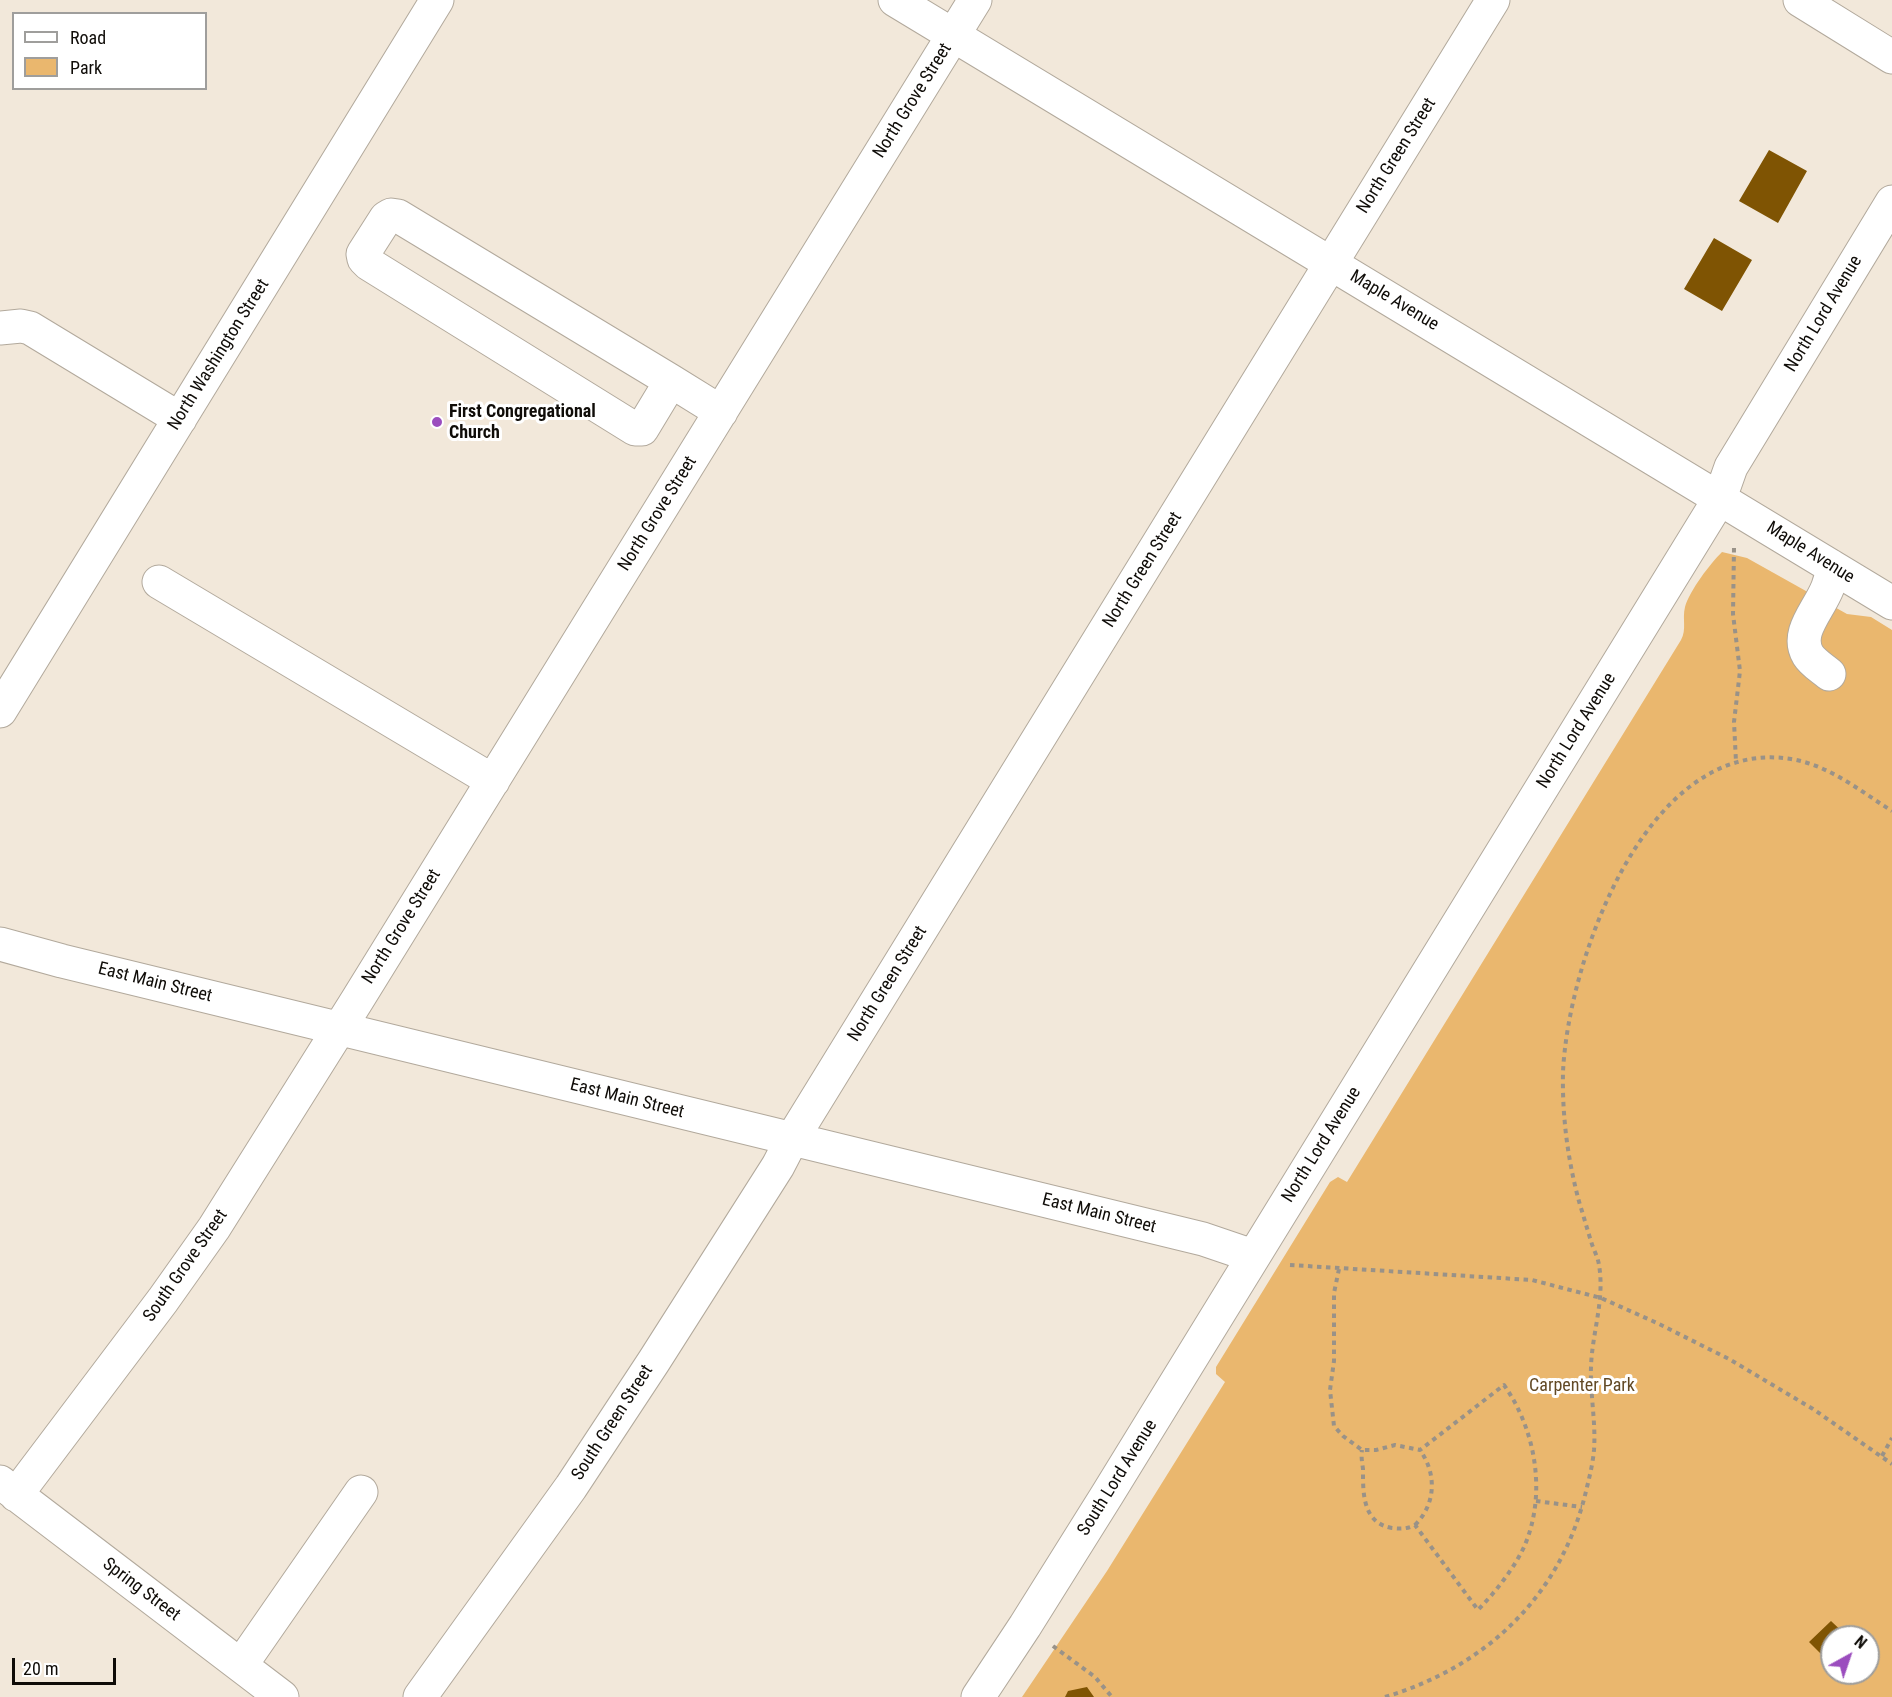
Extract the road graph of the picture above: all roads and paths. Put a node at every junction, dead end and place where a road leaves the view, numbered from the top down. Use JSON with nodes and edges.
{"nodes":[{"id":1,"x":438,"y":0,"type":"edge"},
{"id":2,"x":895,"y":0,"type":"edge"},
{"id":3,"x":975,"y":0,"type":"edge"},
{"id":4,"x":1493,"y":0,"type":"edge"},
{"id":5,"x":1800,"y":0,"type":"edge"},
{"id":6,"x":954,"y":35,"type":"junction"},
{"id":7,"x":1892,"y":57,"type":"edge"},
{"id":8,"x":1892,"y":202,"type":"edge"},
{"id":9,"x":1331,"y":263,"type":"junction"},
{"id":10,"x":0,"y":328,"type":"edge"},
{"id":11,"x":670,"y":381,"type":"junction"},
{"id":12,"x":721,"y":412,"type":"junction"},
{"id":13,"x":180,"y":419,"type":"junction"},
{"id":14,"x":1720,"y":498,"type":"junction"},
{"id":15,"x":1734,"y":548,"type":"dead end"},
{"id":16,"x":1831,"y":566,"type":"junction"},
{"id":17,"x":159,"y":582,"type":"dead end"},
{"id":18,"x":1892,"y":603,"type":"edge"},
{"id":19,"x":1830,"y":674,"type":"dead end"},
{"id":20,"x":0,"y":711,"type":"edge"},
{"id":21,"x":1736,"y":762,"type":"junction"},
{"id":22,"x":493,"y":781,"type":"junction"},
{"id":23,"x":1892,"y":811,"type":"edge"},
{"id":24,"x":0,"y":944,"type":"edge"},
{"id":25,"x":340,"y":1028,"type":"junction"},
{"id":26,"x":792,"y":1139,"type":"junction"},
{"id":27,"x":1253,"y":1256,"type":"junction"},
{"id":28,"x":1339,"y":1269,"type":"junction"},
{"id":29,"x":1601,"y":1298,"type":"junction"},
{"id":30,"x":1892,"y":1438,"type":"edge"},
{"id":31,"x":1362,"y":1450,"type":"junction"},
{"id":32,"x":1420,"y":1450,"type":"junction"},
{"id":33,"x":1882,"y":1456,"type":"junction"},
{"id":34,"x":1892,"y":1464,"type":"edge"},
{"id":35,"x":8,"y":1488,"type":"edge"},
{"id":36,"x":361,"y":1492,"type":"dead end"},
{"id":37,"x":1536,"y":1501,"type":"junction"},
{"id":38,"x":1582,"y":1508,"type":"junction"},
{"id":39,"x":1415,"y":1525,"type":"junction"},
{"id":40,"x":1025,"y":1626,"type":"junction"},
{"id":41,"x":240,"y":1665,"type":"junction"},
{"id":42,"x":282,"y":1697,"type":"edge"},
{"id":43,"x":420,"y":1697,"type":"edge"},
{"id":44,"x":978,"y":1697,"type":"edge"},
{"id":45,"x":1112,"y":1697,"type":"edge"},
{"id":46,"x":1385,"y":1697,"type":"edge"}],
"edges":[{"from":1,"to":13,"type":"street","name":"North Washington Street"},
{"from":2,"to":6,"type":"street","name":"Maple Avenue"},
{"from":3,"to":6,"type":"street","name":"North Grove Street"},
{"from":4,"to":9,"type":"street","name":"North Green Street"},
{"from":5,"to":7,"type":"street"},
{"from":6,"to":9,"type":"street","name":"Maple Avenue"},
{"from":6,"to":12,"type":"street","name":"North Grove Street"},
{"from":8,"to":14,"type":"street","name":"North Lord Avenue"},
{"from":9,"to":14,"type":"street","name":"Maple Avenue"},
{"from":9,"to":26,"type":"street","name":"North Green Street"},
{"from":10,"to":13,"type":"street"},
{"from":11,"to":11,"type":"street"},
{"from":11,"to":12,"type":"street"},
{"from":12,"to":22,"type":"street","name":"North Grove Street"},
{"from":13,"to":20,"type":"street","name":"North Washington Street"},
{"from":14,"to":16,"type":"street","name":"Maple Avenue"},
{"from":14,"to":27,"type":"street","name":"North Lord Avenue"},
{"from":15,"to":21,"type":"path"},
{"from":16,"to":18,"type":"street","name":"Maple Avenue"},
{"from":16,"to":19,"type":"street"},
{"from":17,"to":22,"type":"street"},
{"from":21,"to":23,"type":"path"},
{"from":21,"to":29,"type":"path"},
{"from":22,"to":25,"type":"street","name":"North Grove Street"},
{"from":24,"to":25,"type":"street","name":"East Main Street"},
{"from":25,"to":26,"type":"street","name":"East Main Street"},
{"from":25,"to":35,"type":"street","name":"South Grove Street"},
{"from":26,"to":27,"type":"street","name":"East Main Street"},
{"from":26,"to":43,"type":"street","name":"South Green Street"},
{"from":27,"to":28,"type":"path"},
{"from":27,"to":40,"type":"street","name":"South Lord Avenue"},
{"from":28,"to":29,"type":"path"},
{"from":28,"to":31,"type":"path"},
{"from":29,"to":33,"type":"path"},
{"from":29,"to":38,"type":"path"},
{"from":30,"to":33,"type":"path"},
{"from":31,"to":32,"type":"path"},
{"from":31,"to":39,"type":"path"},
{"from":32,"to":37,"type":"path"},
{"from":32,"to":39,"type":"path"},
{"from":33,"to":34,"type":"path"},
{"from":35,"to":41,"type":"street","name":"Spring Street"},
{"from":36,"to":41,"type":"street"},
{"from":37,"to":38,"type":"path"},
{"from":37,"to":39,"type":"path"},
{"from":38,"to":46,"type":"path"},
{"from":40,"to":44,"type":"street","name":"South Lord Avenue"},
{"from":40,"to":45,"type":"path"},
{"from":41,"to":42,"type":"street","name":"Spring Street"}]}
